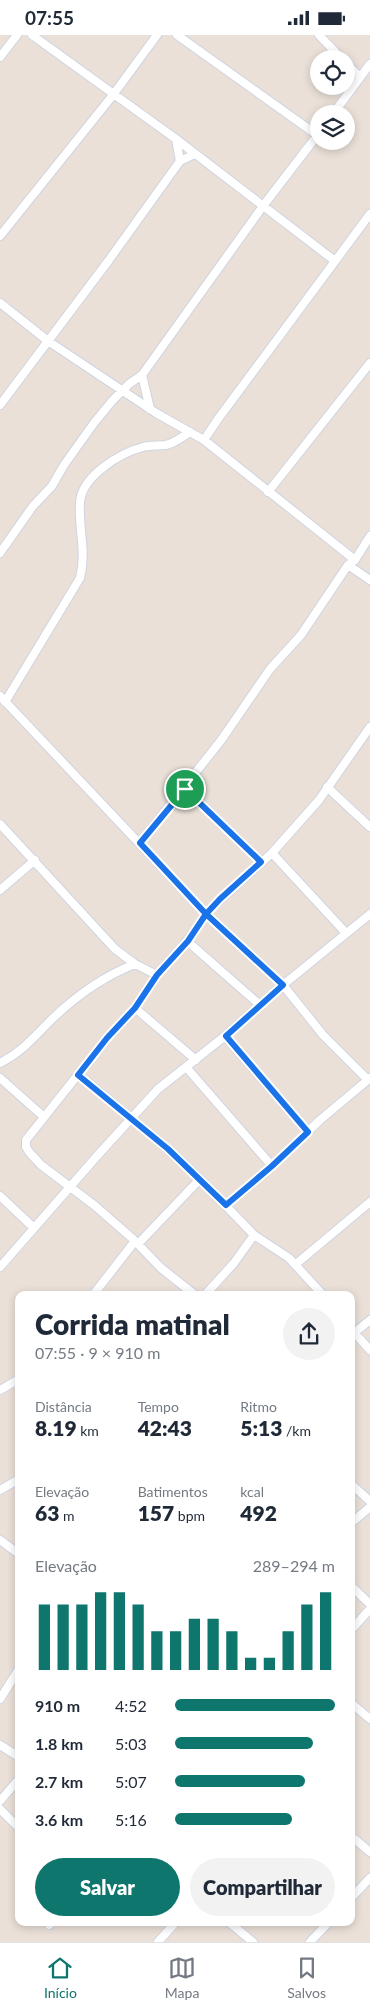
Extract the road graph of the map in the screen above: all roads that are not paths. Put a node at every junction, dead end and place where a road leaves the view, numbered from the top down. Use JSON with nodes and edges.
{"nodes":[{"id":1,"x":17,"y":35,"type":"edge"},
{"id":2,"x":32,"y":35,"type":"edge"},
{"id":3,"x":157,"y":35,"type":"edge"},
{"id":4,"x":177,"y":35,"type":"edge"},
{"id":5,"x":319,"y":35,"type":"edge"},
{"id":6,"x":333,"y":50,"type":"edge"},
{"id":7,"x":0,"y":57,"type":"edge"},
{"id":8,"x":370,"y":64,"type":"edge"},
{"id":9,"x":355,"y":72,"type":"edge"},
{"id":10,"x":360,"y":77,"type":"junction"},
{"id":11,"x":113,"y":95,"type":"junction"},
{"id":12,"x":340,"y":105,"type":"edge"},
{"id":13,"x":310,"y":128,"type":"edge"},
{"id":14,"x":176,"y":139,"type":"junction"},
{"id":15,"x":310,"y":144,"type":"edge"},
{"id":16,"x":196,"y":154,"type":"junction"},
{"id":17,"x":180,"y":161,"type":"junction"},
{"id":18,"x":263,"y":206,"type":"junction"},
{"id":19,"x":370,"y":215,"type":"edge"},
{"id":20,"x":0,"y":236,"type":"edge"},
{"id":21,"x":335,"y":261,"type":"junction"},
{"id":22,"x":0,"y":303,"type":"edge"},
{"id":23,"x":48,"y":341,"type":"junction"},
{"id":24,"x":370,"y":363,"type":"edge"},
{"id":25,"x":142,"y":375,"type":"junction"},
{"id":26,"x":123,"y":391,"type":"junction"},
{"id":27,"x":0,"y":405,"type":"edge"},
{"id":28,"x":150,"y":409,"type":"junction"},
{"id":29,"x":190,"y":432,"type":"junction"},
{"id":30,"x":204,"y":440,"type":"junction"},
{"id":31,"x":268,"y":492,"type":"junction"},
{"id":32,"x":370,"y":537,"type":"edge"},
{"id":33,"x":0,"y":553,"type":"edge"},
{"id":34,"x":351,"y":563,"type":"junction"},
{"id":35,"x":370,"y":580,"type":"edge"},
{"id":36,"x":3,"y":699,"type":"edge"},
{"id":37,"x":370,"y":727,"type":"edge"},
{"id":38,"x":327,"y":787,"type":"junction"},
{"id":39,"x":185,"y":789,"type":"junction"},
{"id":40,"x":0,"y":824,"type":"edge"},
{"id":41,"x":370,"y":827,"type":"edge"},
{"id":42,"x":140,"y":843,"type":"junction"},
{"id":43,"x":272,"y":853,"type":"junction"},
{"id":44,"x":35,"y":860,"type":"junction"},
{"id":45,"x":261,"y":862,"type":"junction"},
{"id":46,"x":0,"y":890,"type":"edge"},
{"id":47,"x":206,"y":914,"type":"junction"},
{"id":48,"x":370,"y":914,"type":"edge"},
{"id":49,"x":346,"y":933,"type":"junction"},
{"id":50,"x":188,"y":941,"type":"junction"},
{"id":51,"x":135,"y":964,"type":"junction"},
{"id":52,"x":157,"y":975,"type":"junction"},
{"id":53,"x":283,"y":985,"type":"junction"},
{"id":54,"x":260,"y":1005,"type":"junction"},
{"id":55,"x":135,"y":1008,"type":"junction"},
{"id":56,"x":226,"y":1036,"type":"junction"},
{"id":57,"x":196,"y":1060,"type":"junction"},
{"id":58,"x":0,"y":1063,"type":"edge"},
{"id":59,"x":186,"y":1067,"type":"junction"},
{"id":60,"x":78,"y":1075,"type":"junction"},
{"id":61,"x":0,"y":1078,"type":"edge"},
{"id":62,"x":369,"y":1079,"type":"edge"},
{"id":63,"x":44,"y":1117,"type":"junction"},
{"id":64,"x":132,"y":1118,"type":"junction"},
{"id":65,"x":308,"y":1132,"type":"junction"},
{"id":66,"x":272,"y":1166,"type":"junction"},
{"id":67,"x":200,"y":1179,"type":"junction"},
{"id":68,"x":70,"y":1188,"type":"junction"},
{"id":69,"x":0,"y":1196,"type":"edge"},
{"id":70,"x":370,"y":1202,"type":"edge"},
{"id":71,"x":226,"y":1205,"type":"junction"},
{"id":72,"x":34,"y":1228,"type":"junction"},
{"id":73,"x":254,"y":1235,"type":"junction"},
{"id":74,"x":137,"y":1243,"type":"junction"},
{"id":75,"x":296,"y":1264,"type":"junction"},
{"id":76,"x":0,"y":1267,"type":"edge"},
{"id":77,"x":96,"y":1291,"type":"edge"},
{"id":78,"x":190,"y":1291,"type":"edge"},
{"id":79,"x":210,"y":1291,"type":"edge"},
{"id":80,"x":320,"y":1291,"type":"edge"},
{"id":81,"x":370,"y":1320,"type":"edge"},
{"id":82,"x":355,"y":1330,"type":"edge"},
{"id":83,"x":355,"y":1333,"type":"edge"},
{"id":84,"x":370,"y":1350,"type":"edge"},
{"id":85,"x":15,"y":1381,"type":"edge"},
{"id":86,"x":0,"y":1390,"type":"edge"},
{"id":87,"x":15,"y":1482,"type":"edge"},
{"id":88,"x":355,"y":1488,"type":"edge"},
{"id":89,"x":0,"y":1491,"type":"edge"},
{"id":90,"x":370,"y":1501,"type":"edge"},
{"id":91,"x":370,"y":1507,"type":"edge"},
{"id":92,"x":355,"y":1520,"type":"edge"},
{"id":93,"x":0,"y":1540,"type":"edge"},
{"id":94,"x":15,"y":1552,"type":"edge"},
{"id":95,"x":355,"y":1590,"type":"edge"},
{"id":96,"x":370,"y":1604,"type":"edge"},
{"id":97,"x":370,"y":1609,"type":"edge"},
{"id":98,"x":355,"y":1626,"type":"edge"},
{"id":99,"x":15,"y":1675,"type":"edge"},
{"id":100,"x":0,"y":1699,"type":"edge"},
{"id":101,"x":355,"y":1706,"type":"edge"},
{"id":102,"x":370,"y":1719,"type":"edge"},
{"id":103,"x":0,"y":1745,"type":"edge"},
{"id":104,"x":15,"y":1754,"type":"edge"},
{"id":105,"x":15,"y":1784,"type":"edge"},
{"id":106,"x":0,"y":1801,"type":"edge"},
{"id":107,"x":0,"y":1809,"type":"edge"},
{"id":108,"x":15,"y":1823,"type":"edge"},
{"id":109,"x":355,"y":1840,"type":"edge"},
{"id":110,"x":370,"y":1852,"type":"edge"},
{"id":111,"x":370,"y":1878,"type":"edge"},
{"id":112,"x":355,"y":1894,"type":"edge"},
{"id":113,"x":172,"y":1926,"type":"edge"},
{"id":114,"x":234,"y":1926,"type":"edge"},
{"id":115,"x":325,"y":1926,"type":"edge"},
{"id":116,"x":158,"y":1942,"type":"edge"},
{"id":117,"x":253,"y":1942,"type":"edge"},
{"id":118,"x":310,"y":1942,"type":"edge"}],
"edges":[{"from":1,"to":7,"type":"street"},
{"from":2,"to":11,"type":"street"},
{"from":3,"to":11,"type":"street"},
{"from":4,"to":13,"type":"street"},
{"from":5,"to":6,"type":"street"},
{"from":8,"to":10,"type":"street"},
{"from":9,"to":10,"type":"street"},
{"from":10,"to":12,"type":"street"},
{"from":11,"to":14,"type":"street"},
{"from":11,"to":20,"type":"street"},
{"from":14,"to":16,"type":"street"},
{"from":14,"to":17,"type":"street"},
{"from":15,"to":18,"type":"street"},
{"from":16,"to":17,"type":"street"},
{"from":16,"to":18,"type":"street"},
{"from":17,"to":23,"type":"street"},
{"from":18,"to":21,"type":"street"},
{"from":18,"to":25,"type":"street"},
{"from":19,"to":21,"type":"street"},
{"from":21,"to":30,"type":"street"},
{"from":22,"to":23,"type":"street"},
{"from":23,"to":26,"type":"street"},
{"from":23,"to":27,"type":"street"},
{"from":24,"to":31,"type":"street"},
{"from":25,"to":26,"type":"street"},
{"from":25,"to":28,"type":"street"},
{"from":26,"to":28,"type":"street"},
{"from":26,"to":33,"type":"street"},
{"from":28,"to":29,"type":"street"},
{"from":29,"to":30,"type":"street"},
{"from":29,"to":36,"type":"street"},
{"from":30,"to":31,"type":"street"},
{"from":31,"to":34,"type":"street"},
{"from":32,"to":34,"type":"street"},
{"from":34,"to":35,"type":"street"},
{"from":34,"to":39,"type":"street"},
{"from":36,"to":42,"type":"street"},
{"from":37,"to":38,"type":"street"},
{"from":38,"to":41,"type":"street"},
{"from":38,"to":43,"type":"street"},
{"from":39,"to":42,"type":"street"},
{"from":39,"to":45,"type":"street"},
{"from":40,"to":44,"type":"street"},
{"from":42,"to":47,"type":"street"},
{"from":43,"to":45,"type":"street"},
{"from":43,"to":49,"type":"street"},
{"from":44,"to":46,"type":"street"},
{"from":44,"to":51,"type":"street"},
{"from":45,"to":47,"type":"street"},
{"from":47,"to":50,"type":"street"},
{"from":47,"to":53,"type":"street"},
{"from":48,"to":49,"type":"street"},
{"from":49,"to":53,"type":"street"},
{"from":50,"to":52,"type":"street"},
{"from":50,"to":54,"type":"street"},
{"from":51,"to":52,"type":"street"},
{"from":51,"to":58,"type":"street"},
{"from":52,"to":55,"type":"street"},
{"from":53,"to":54,"type":"street"},
{"from":53,"to":62,"type":"street"},
{"from":54,"to":56,"type":"street"},
{"from":55,"to":57,"type":"street"},
{"from":55,"to":60,"type":"street"},
{"from":56,"to":57,"type":"street"},
{"from":56,"to":65,"type":"street"},
{"from":57,"to":59,"type":"street"},
{"from":59,"to":64,"type":"street"},
{"from":59,"to":66,"type":"street"},
{"from":60,"to":63,"type":"street"},
{"from":60,"to":64,"type":"street"},
{"from":61,"to":63,"type":"street"},
{"from":62,"to":65,"type":"street"},
{"from":63,"to":68,"type":"street"},
{"from":64,"to":67,"type":"street"},
{"from":64,"to":68,"type":"street"},
{"from":65,"to":66,"type":"street"},
{"from":66,"to":71,"type":"street"},
{"from":67,"to":71,"type":"street"},
{"from":67,"to":74,"type":"street"},
{"from":68,"to":72,"type":"street"},
{"from":68,"to":74,"type":"street"},
{"from":69,"to":72,"type":"street"},
{"from":70,"to":75,"type":"street"},
{"from":71,"to":73,"type":"street"},
{"from":72,"to":76,"type":"street"},
{"from":73,"to":75,"type":"street"},
{"from":73,"to":79,"type":"street"},
{"from":74,"to":77,"type":"street"},
{"from":74,"to":78,"type":"street"},
{"from":75,"to":80,"type":"street"},
{"from":81,"to":82,"type":"street"},
{"from":83,"to":84,"type":"street"},
{"from":85,"to":86,"type":"street"},
{"from":87,"to":89,"type":"street"},
{"from":88,"to":90,"type":"street"},
{"from":91,"to":92,"type":"street"},
{"from":93,"to":94,"type":"street"},
{"from":95,"to":96,"type":"street"},
{"from":97,"to":98,"type":"street"},
{"from":99,"to":100,"type":"street"},
{"from":101,"to":102,"type":"street"},
{"from":103,"to":104,"type":"street"},
{"from":105,"to":106,"type":"street"},
{"from":107,"to":108,"type":"street"},
{"from":109,"to":110,"type":"street"},
{"from":111,"to":112,"type":"street"},
{"from":113,"to":116,"type":"street"},
{"from":114,"to":117,"type":"street"},
{"from":115,"to":118,"type":"street"}]}
